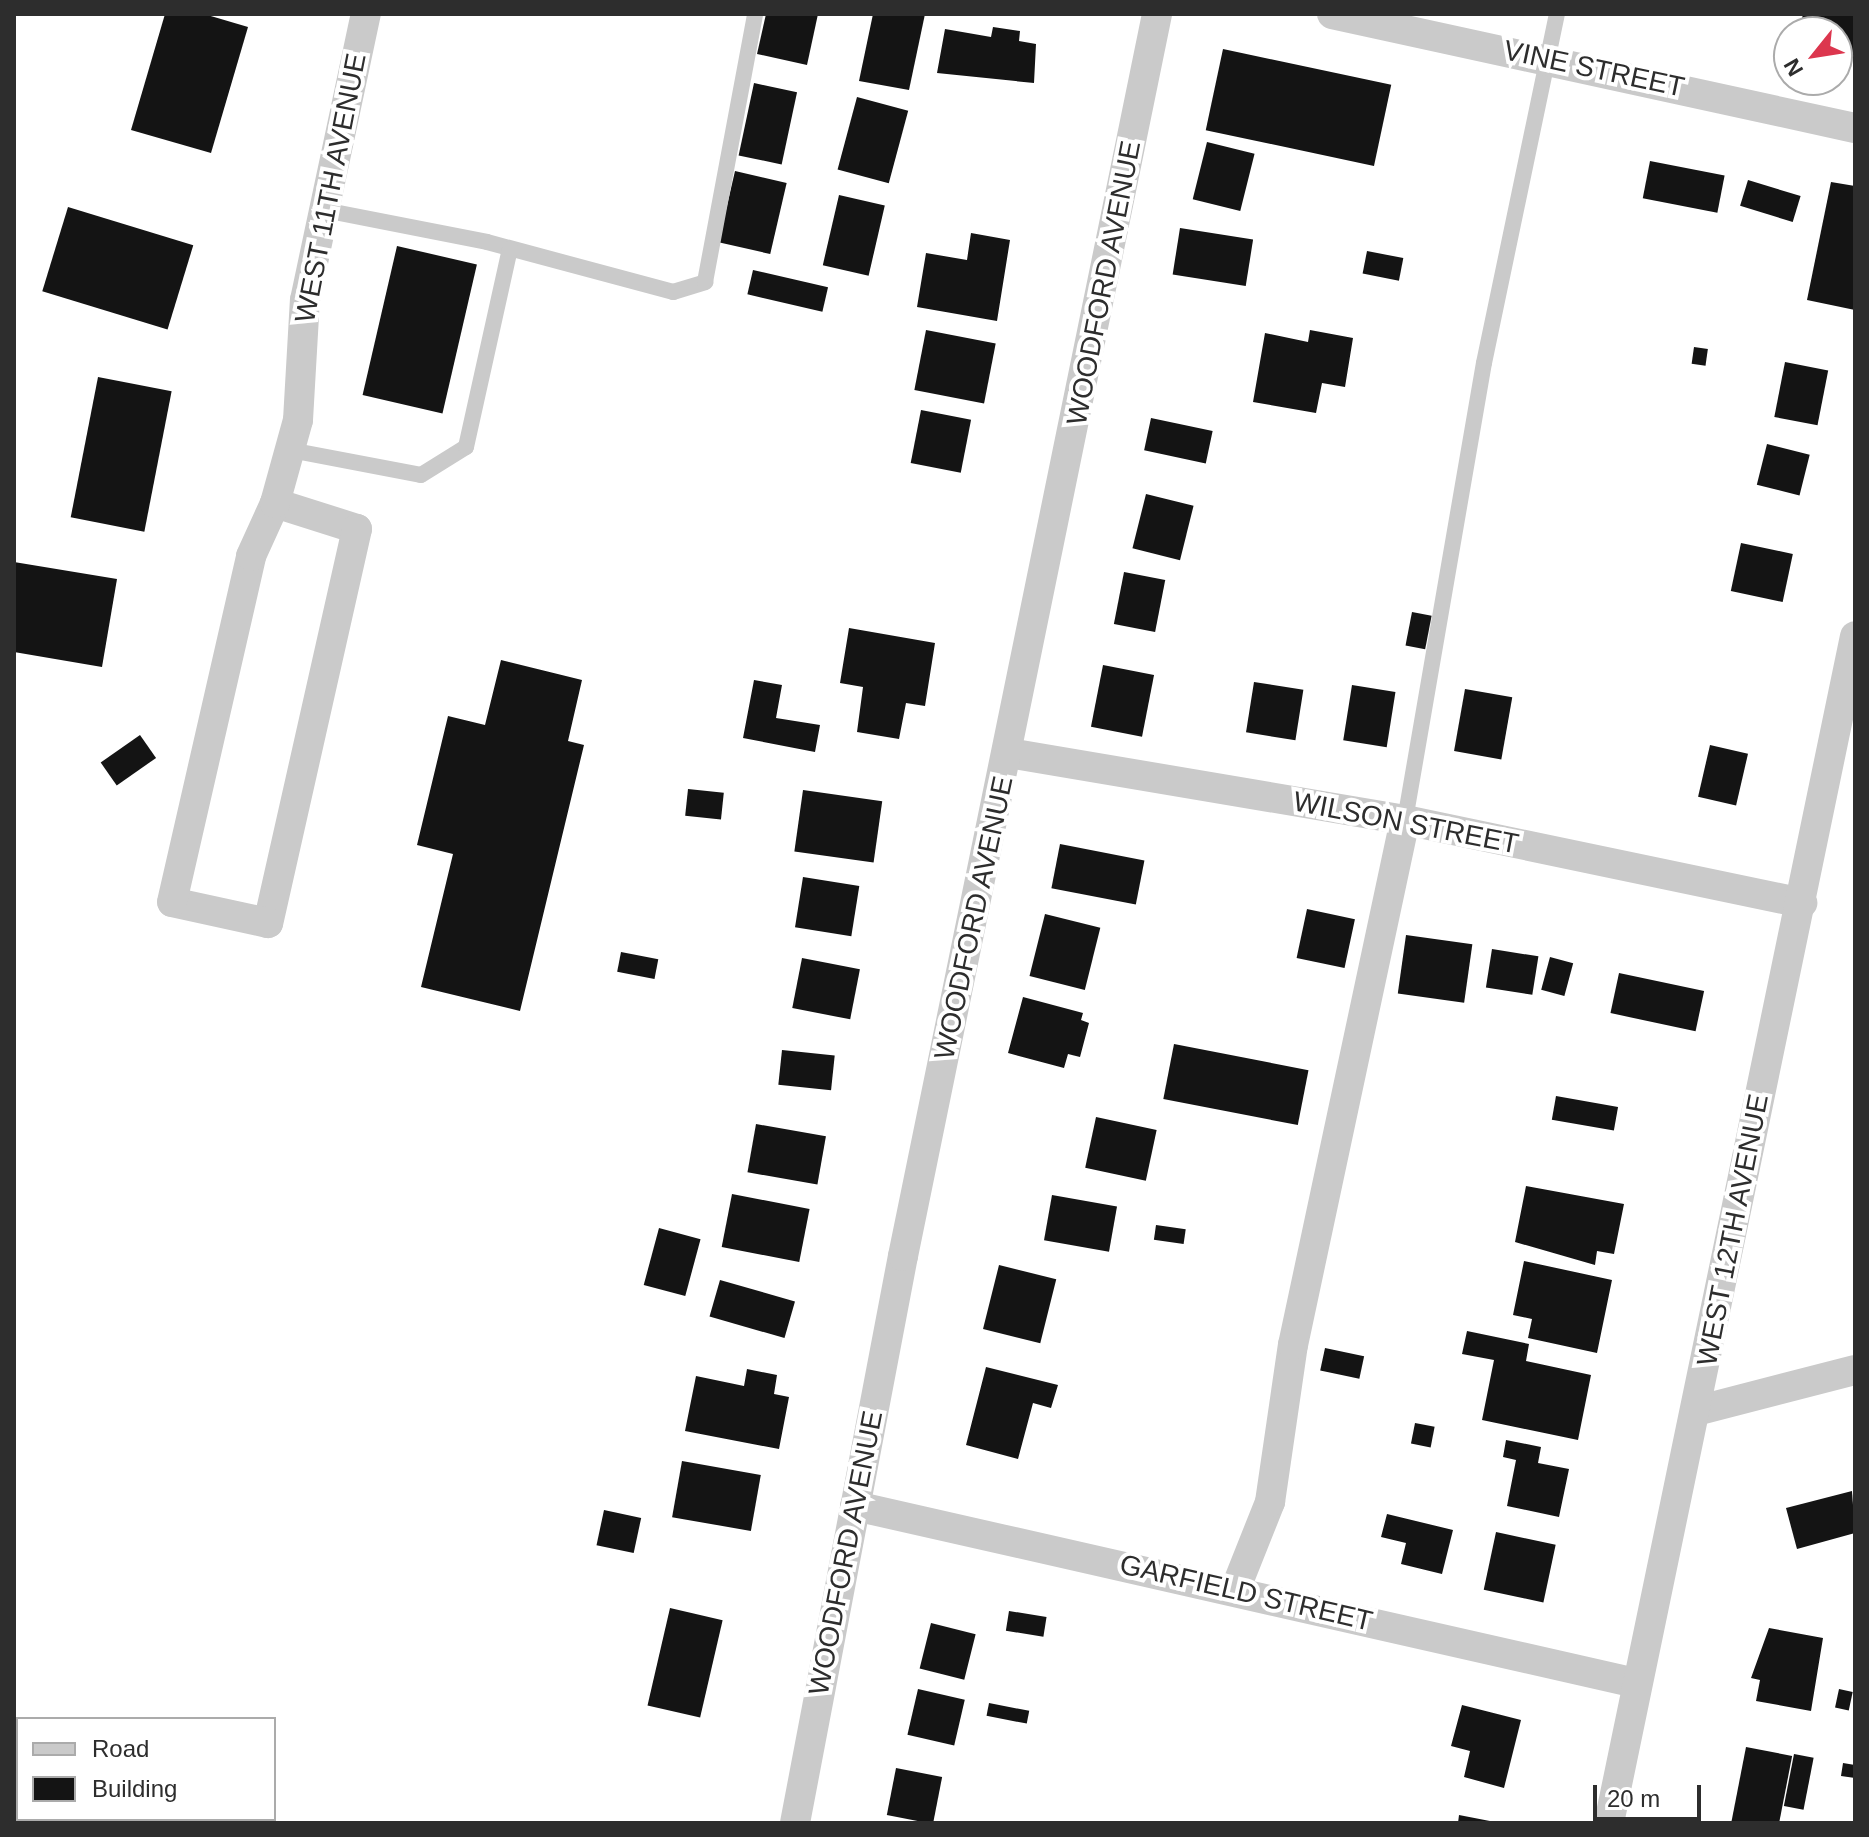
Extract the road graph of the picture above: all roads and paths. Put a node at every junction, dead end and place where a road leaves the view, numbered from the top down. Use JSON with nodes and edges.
{"nodes":[{"id":1,"x":366,"y":14,"type":"edge"},
{"id":2,"x":755,"y":14,"type":"edge"},
{"id":3,"x":1157,"y":14,"type":"edge"},
{"id":4,"x":1332,"y":14,"type":"edge"},
{"id":5,"x":1557,"y":14,"type":"edge"},
{"id":6,"x":1548,"y":58,"type":"junction"},
{"id":7,"x":1855,"y":128,"type":"edge"},
{"id":8,"x":324,"y":210,"type":"junction"},
{"id":9,"x":510,"y":249,"type":"junction"},
{"id":10,"x":290,"y":450,"type":"junction"},
{"id":11,"x":275,"y":503,"type":"junction"},
{"id":12,"x":1855,"y":636,"type":"edge"},
{"id":13,"x":1009,"y":753,"type":"junction"},
{"id":14,"x":1405,"y":820,"type":"junction"},
{"id":15,"x":1802,"y":903,"type":"junction"},
{"id":16,"x":1855,"y":1370,"type":"edge"},
{"id":17,"x":1696,"y":1411,"type":"junction"},
{"id":18,"x":855,"y":1506,"type":"junction"},
{"id":19,"x":1235,"y":1590,"type":"junction"},
{"id":20,"x":1636,"y":1683,"type":"junction"},
{"id":21,"x":795,"y":1823,"type":"edge"},
{"id":22,"x":1609,"y":1823,"type":"edge"}],
"edges":[{"from":1,"to":8,"type":"street","name":"WEST 11TH AVENUE"},
{"from":2,"to":9,"type":"lane"},
{"from":3,"to":13,"type":"street","name":"WOODFORD AVENUE"},
{"from":4,"to":6,"type":"street","name":"VINE STREET"},
{"from":5,"to":6,"type":"lane"},
{"from":6,"to":7,"type":"street","name":"VINE STREET"},
{"from":6,"to":14,"type":"lane"},
{"from":8,"to":9,"type":"lane"},
{"from":8,"to":10,"type":"street","name":"WEST 11TH AVENUE"},
{"from":9,"to":10,"type":"lane"},
{"from":10,"to":11,"type":"street","name":"WEST 11TH AVENUE"},
{"from":11,"to":11,"type":"street","name":"WEST 11TH AVENUE"},
{"from":12,"to":15,"type":"street","name":"WEST 12TH AVENUE"},
{"from":13,"to":14,"type":"street","name":"WILSON STREET"},
{"from":13,"to":18,"type":"street","name":"WOODFORD AVENUE"},
{"from":14,"to":15,"type":"street","name":"WILSON STREET"},
{"from":14,"to":19,"type":"street"},
{"from":15,"to":17,"type":"street","name":"WEST 12TH AVENUE"},
{"from":16,"to":17,"type":"street"},
{"from":17,"to":20,"type":"street","name":"WEST 12TH AVENUE"},
{"from":18,"to":19,"type":"street","name":"GARFIELD STREET"},
{"from":18,"to":21,"type":"street","name":"WOODFORD AVENUE"},
{"from":19,"to":20,"type":"street","name":"GARFIELD STREET"},
{"from":20,"to":22,"type":"street","name":"WEST 12TH AVENUE"}]}
